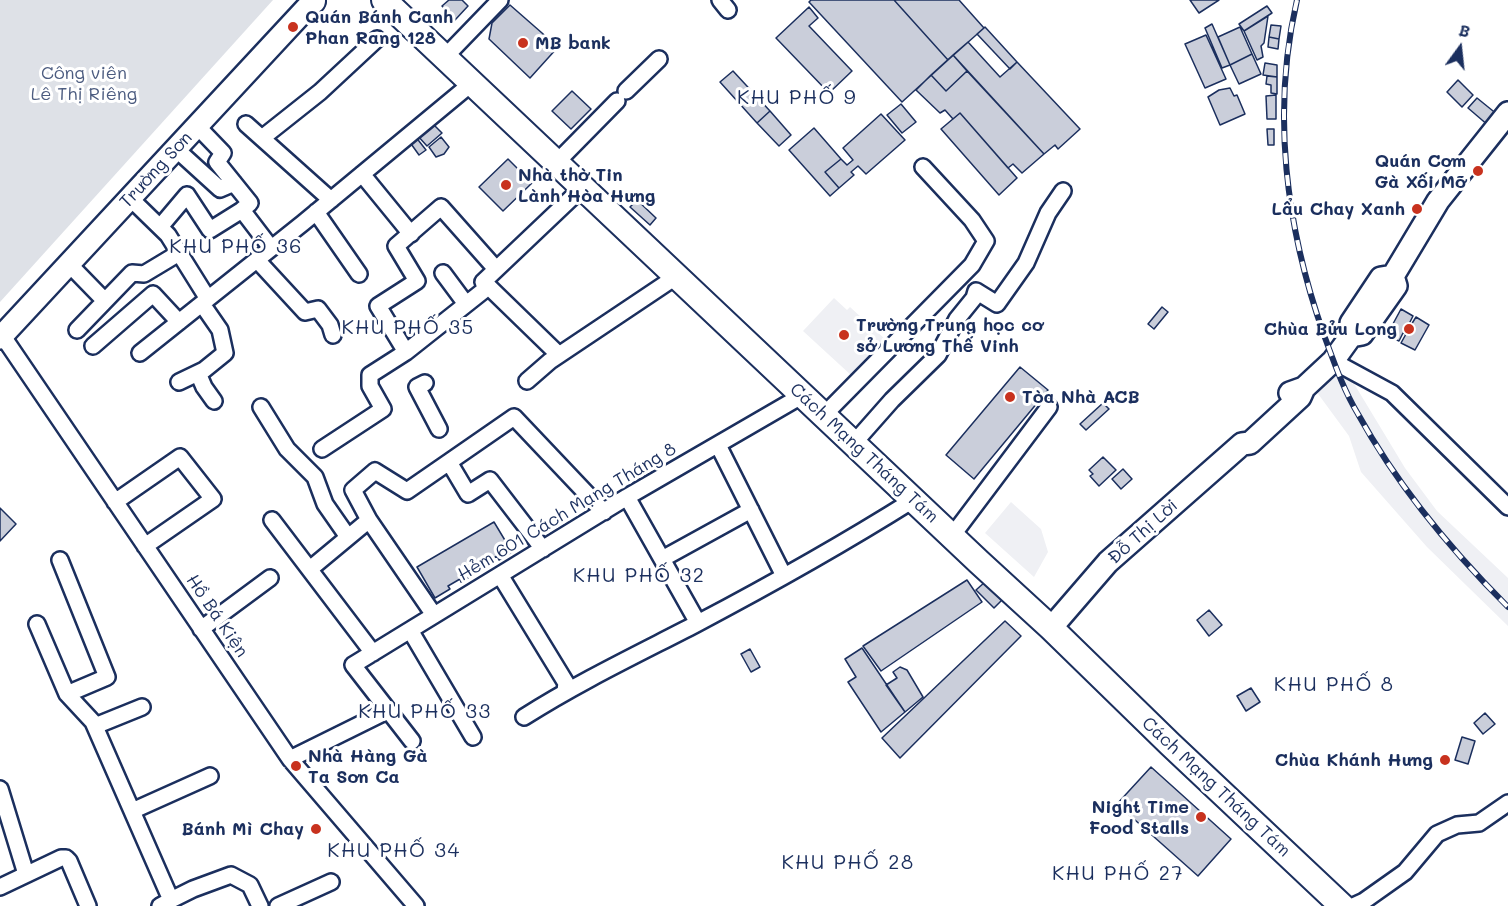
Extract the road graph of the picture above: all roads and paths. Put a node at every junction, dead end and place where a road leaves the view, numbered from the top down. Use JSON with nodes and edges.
{"nodes":[{"id":1,"x":313,"y":0,"type":"edge"},
{"id":2,"x":384,"y":0,"type":"edge"},
{"id":3,"x":500,"y":0,"type":"edge"},
{"id":4,"x":377,"y":39,"type":"dead end"},
{"id":5,"x":445,"y":57,"type":"junction"},
{"id":6,"x":659,"y":59,"type":"dead end"},
{"id":7,"x":472,"y":83,"type":"junction"},
{"id":8,"x":1508,"y":113,"type":"edge"},
{"id":9,"x":246,"y":124,"type":"dead end"},
{"id":10,"x":197,"y":126,"type":"junction"},
{"id":11,"x":262,"y":138,"type":"junction"},
{"id":12,"x":176,"y":149,"type":"junction"},
{"id":13,"x":556,"y":163,"type":"junction"},
{"id":14,"x":923,"y":167,"type":"dead end"},
{"id":15,"x":362,"y":174,"type":"junction"},
{"id":16,"x":234,"y":183,"type":"junction"},
{"id":17,"x":582,"y":188,"type":"junction"},
{"id":18,"x":1063,"y":191,"type":"dead end"},
{"id":19,"x":130,"y":198,"type":"junction"},
{"id":20,"x":331,"y":200,"type":"junction"},
{"id":21,"x":242,"y":210,"type":"junction"},
{"id":22,"x":316,"y":212,"type":"junction"},
{"id":23,"x":160,"y":227,"type":"junction"},
{"id":24,"x":411,"y":234,"type":"junction"},
{"id":25,"x":271,"y":248,"type":"junction"},
{"id":26,"x":179,"y":252,"type":"junction"},
{"id":27,"x":257,"y":260,"type":"junction"},
{"id":28,"x":69,"y":264,"type":"junction"},
{"id":29,"x":496,"y":269,"type":"junction"},
{"id":30,"x":443,"y":273,"type":"dead end"},
{"id":31,"x":359,"y":274,"type":"dead end"},
{"id":32,"x":677,"y":276,"type":"junction"},
{"id":33,"x":488,"y":286,"type":"junction"},
{"id":34,"x":105,"y":301,"type":"junction"},
{"id":35,"x":205,"y":301,"type":"junction"},
{"id":36,"x":466,"y":304,"type":"junction"},
{"id":37,"x":179,"y":322,"type":"junction"},
{"id":38,"x":77,"y":330,"type":"dead end"},
{"id":39,"x":333,"y":335,"type":"dead end"},
{"id":40,"x":1,"y":337,"type":"edge"},
{"id":41,"x":93,"y":346,"type":"dead end"},
{"id":42,"x":1339,"y":347,"type":"junction"},
{"id":43,"x":406,"y":352,"type":"junction"},
{"id":44,"x":140,"y":353,"type":"dead end"},
{"id":45,"x":559,"y":355,"type":"junction"},
{"id":46,"x":198,"y":373,"type":"junction"},
{"id":47,"x":527,"y":381,"type":"dead end"},
{"id":48,"x":179,"y":382,"type":"dead end"},
{"id":49,"x":425,"y":383,"type":"dead end"},
{"id":50,"x":803,"y":395,"type":"junction"},
{"id":51,"x":214,"y":401,"type":"dead end"},
{"id":52,"x":261,"y":407,"type":"dead end"},
{"id":53,"x":1049,"y":407,"type":"dead end"},
{"id":54,"x":824,"y":415,"type":"junction"},
{"id":55,"x":439,"y":429,"type":"dead end"},
{"id":56,"x":854,"y":443,"type":"junction"},
{"id":57,"x":718,"y":445,"type":"junction"},
{"id":58,"x":322,"y":449,"type":"dead end"},
{"id":59,"x":449,"y":462,"type":"junction"},
{"id":60,"x":627,"y":497,"type":"junction"},
{"id":61,"x":913,"y":500,"type":"junction"},
{"id":62,"x":116,"y":502,"type":"junction"},
{"id":63,"x":1507,"y":502,"type":"edge"},
{"id":64,"x":751,"y":510,"type":"junction"},
{"id":65,"x":604,"y":512,"type":"junction"},
{"id":66,"x":272,"y":520,"type":"dead end"},
{"id":67,"x":369,"y":520,"type":"junction"},
{"id":68,"x":952,"y":536,"type":"junction"},
{"id":69,"x":348,"y":537,"type":"junction"},
{"id":70,"x":145,"y":546,"type":"junction"},
{"id":71,"x":543,"y":549,"type":"junction"},
{"id":72,"x":662,"y":559,"type":"junction"},
{"id":73,"x":60,"y":560,"type":"dead end"},
{"id":74,"x":310,"y":569,"type":"junction"},
{"id":75,"x":500,"y":575,"type":"junction"},
{"id":76,"x":784,"y":576,"type":"junction"},
{"id":77,"x":270,"y":578,"type":"dead end"},
{"id":78,"x":434,"y":615,"type":"junction"},
{"id":79,"x":698,"y":623,"type":"junction"},
{"id":80,"x":37,"y":624,"type":"dead end"},
{"id":81,"x":1051,"y":628,"type":"junction"},
{"id":82,"x":201,"y":629,"type":"junction"},
{"id":83,"x":410,"y":630,"type":"junction"},
{"id":84,"x":374,"y":653,"type":"junction"},
{"id":85,"x":565,"y":691,"type":"junction"},
{"id":86,"x":67,"y":694,"type":"junction"},
{"id":87,"x":142,"y":707,"type":"dead end"},
{"id":88,"x":387,"y":711,"type":"junction"},
{"id":89,"x":524,"y":717,"type":"dead end"},
{"id":90,"x":95,"y":726,"type":"junction"},
{"id":91,"x":473,"y":737,"type":"dead end"},
{"id":92,"x":412,"y":741,"type":"dead end"},
{"id":93,"x":290,"y":759,"type":"junction"},
{"id":94,"x":210,"y":776,"type":"dead end"},
{"id":95,"x":0,"y":789,"type":"edge"},
{"id":96,"x":1508,"y":803,"type":"edge"},
{"id":97,"x":132,"y":811,"type":"junction"},
{"id":98,"x":26,"y":874,"type":"junction"},
{"id":99,"x":330,"y":882,"type":"dead end"},
{"id":100,"x":0,"y":887,"type":"edge"},
{"id":101,"x":166,"y":903,"type":"edge"},
{"id":102,"x":88,"y":906,"type":"edge"},
{"id":103,"x":260,"y":906,"type":"edge"},
{"id":104,"x":278,"y":906,"type":"edge"},
{"id":105,"x":416,"y":906,"type":"edge"},
{"id":106,"x":1342,"y":906,"type":"edge"},
{"id":107,"x":1353,"y":906,"type":"edge"}],
"edges":[{"from":1,"to":10,"type":"street","name":"Trường Sơn"},
{"from":2,"to":5,"type":"main road","name":"Cách Mạng Tháng Tám"},
{"from":3,"to":5,"type":"street"},
{"from":4,"to":11,"type":"street"},
{"from":5,"to":7,"type":"main road","name":"Cách Mạng Tháng Tám"},
{"from":6,"to":13,"type":"street"},
{"from":7,"to":13,"type":"main road","name":"Cách Mạng Tháng Tám"},
{"from":7,"to":15,"type":"street"},
{"from":8,"to":42,"type":"street","name":"Đỗ Thị Lời"},
{"from":9,"to":11,"type":"street"},
{"from":10,"to":12,"type":"street","name":"Trường Sơn"},
{"from":10,"to":16,"type":"street"},
{"from":11,"to":20,"type":"street"},
{"from":12,"to":16,"type":"street"},
{"from":12,"to":19,"type":"street","name":"Trường Sơn"},
{"from":13,"to":17,"type":"main road","name":"Cách Mạng Tháng Tám"},
{"from":14,"to":54,"type":"street"},
{"from":15,"to":20,"type":"street"},
{"from":15,"to":24,"type":"street"},
{"from":16,"to":21,"type":"street"},
{"from":17,"to":29,"type":"street"},
{"from":17,"to":32,"type":"main road","name":"Cách Mạng Tháng Tám"},
{"from":18,"to":56,"type":"street"},
{"from":19,"to":23,"type":"street"},
{"from":19,"to":28,"type":"street","name":"Trường Sơn"},
{"from":20,"to":22,"type":"street"},
{"from":21,"to":23,"type":"street"},
{"from":21,"to":25,"type":"street"},
{"from":22,"to":25,"type":"street"},
{"from":22,"to":31,"type":"street"},
{"from":23,"to":26,"type":"street"},
{"from":24,"to":29,"type":"street"},
{"from":24,"to":43,"type":"street"},
{"from":25,"to":27,"type":"street"},
{"from":26,"to":34,"type":"street"},
{"from":26,"to":35,"type":"street"},
{"from":27,"to":35,"type":"street"},
{"from":27,"to":39,"type":"street"},
{"from":28,"to":34,"type":"street"},
{"from":28,"to":40,"type":"street","name":"Trường Sơn"},
{"from":29,"to":33,"type":"street"},
{"from":30,"to":36,"type":"street"},
{"from":32,"to":45,"type":"street"},
{"from":32,"to":50,"type":"main road","name":"Cách Mạng Tháng Tám"},
{"from":33,"to":36,"type":"street"},
{"from":33,"to":45,"type":"street"},
{"from":34,"to":38,"type":"street"},
{"from":35,"to":37,"type":"street"},
{"from":35,"to":46,"type":"street"},
{"from":36,"to":43,"type":"street"},
{"from":37,"to":41,"type":"street"},
{"from":37,"to":44,"type":"street"},
{"from":40,"to":62,"type":"street","name":"Hồ Bá Kiện"},
{"from":42,"to":63,"type":"street"},
{"from":42,"to":81,"type":"street","name":"Đỗ Thị Lời"},
{"from":43,"to":58,"type":"street"},
{"from":45,"to":47,"type":"street"},
{"from":46,"to":48,"type":"street"},
{"from":46,"to":51,"type":"street"},
{"from":49,"to":55,"type":"street"},
{"from":50,"to":54,"type":"main road","name":"Cách Mạng Tháng Tám"},
{"from":50,"to":57,"type":"street","name":"Hẻm 601 Cách Mạng Tháng 8"},
{"from":52,"to":69,"type":"street"},
{"from":53,"to":68,"type":"street"},
{"from":54,"to":56,"type":"main road","name":"Cách Mạng Tháng Tám"},
{"from":56,"to":61,"type":"main road","name":"Cách Mạng Tháng Tám"},
{"from":57,"to":60,"type":"street","name":"Hẻm 601 Cách Mạng Tháng 8"},
{"from":57,"to":64,"type":"street"},
{"from":59,"to":65,"type":"street"},
{"from":59,"to":67,"type":"street"},
{"from":59,"to":71,"type":"street"},
{"from":60,"to":65,"type":"street","name":"Hẻm 601 Cách Mạng Tháng 8"},
{"from":60,"to":72,"type":"street"},
{"from":61,"to":68,"type":"main road","name":"Cách Mạng Tháng Tám"},
{"from":61,"to":76,"type":"street"},
{"from":62,"to":70,"type":"street","name":"Hồ Bá Kiện"},
{"from":62,"to":70,"type":"street"},
{"from":64,"to":72,"type":"street"},
{"from":64,"to":76,"type":"street"},
{"from":65,"to":71,"type":"street","name":"Hẻm 601 Cách Mạng Tháng 8"},
{"from":66,"to":74,"type":"street"},
{"from":67,"to":69,"type":"street"},
{"from":67,"to":78,"type":"street"},
{"from":68,"to":81,"type":"main road","name":"Cách Mạng Tháng Tám"},
{"from":69,"to":74,"type":"street"},
{"from":70,"to":82,"type":"street","name":"Hồ Bá Kiện"},
{"from":71,"to":75,"type":"street","name":"Hẻm 601 Cách Mạng Tháng 8"},
{"from":72,"to":79,"type":"street"},
{"from":73,"to":86,"type":"street"},
{"from":74,"to":84,"type":"street"},
{"from":75,"to":78,"type":"street","name":"Hẻm 601 Cách Mạng Tháng 8"},
{"from":75,"to":85,"type":"street"},
{"from":76,"to":79,"type":"street"},
{"from":77,"to":82,"type":"street"},
{"from":78,"to":83,"type":"street","name":"Hẻm 601 Cách Mạng Tháng 8"},
{"from":79,"to":85,"type":"street"},
{"from":80,"to":86,"type":"street"},
{"from":81,"to":106,"type":"main road","name":"Cách Mạng Tháng Tám"},
{"from":82,"to":93,"type":"street","name":"Hồ Bá Kiện"},
{"from":83,"to":84,"type":"street","name":"Hẻm 601 Cách Mạng Tháng 8"},
{"from":83,"to":91,"type":"street"},
{"from":84,"to":88,"type":"street","name":"Hẻm 601 Cách Mạng Tháng 8"},
{"from":85,"to":89,"type":"street"},
{"from":86,"to":90,"type":"street"},
{"from":87,"to":90,"type":"street"},
{"from":88,"to":92,"type":"street"},
{"from":88,"to":93,"type":"street"},
{"from":90,"to":97,"type":"street"},
{"from":93,"to":105,"type":"street","name":"Hồ Bá Kiện"},
{"from":94,"to":97,"type":"street"},
{"from":95,"to":98,"type":"street"},
{"from":96,"to":107,"type":"street"},
{"from":97,"to":101,"type":"street"},
{"from":98,"to":100,"type":"street"},
{"from":98,"to":102,"type":"street"},
{"from":99,"to":104,"type":"street"},
{"from":101,"to":103,"type":"street"}]}
